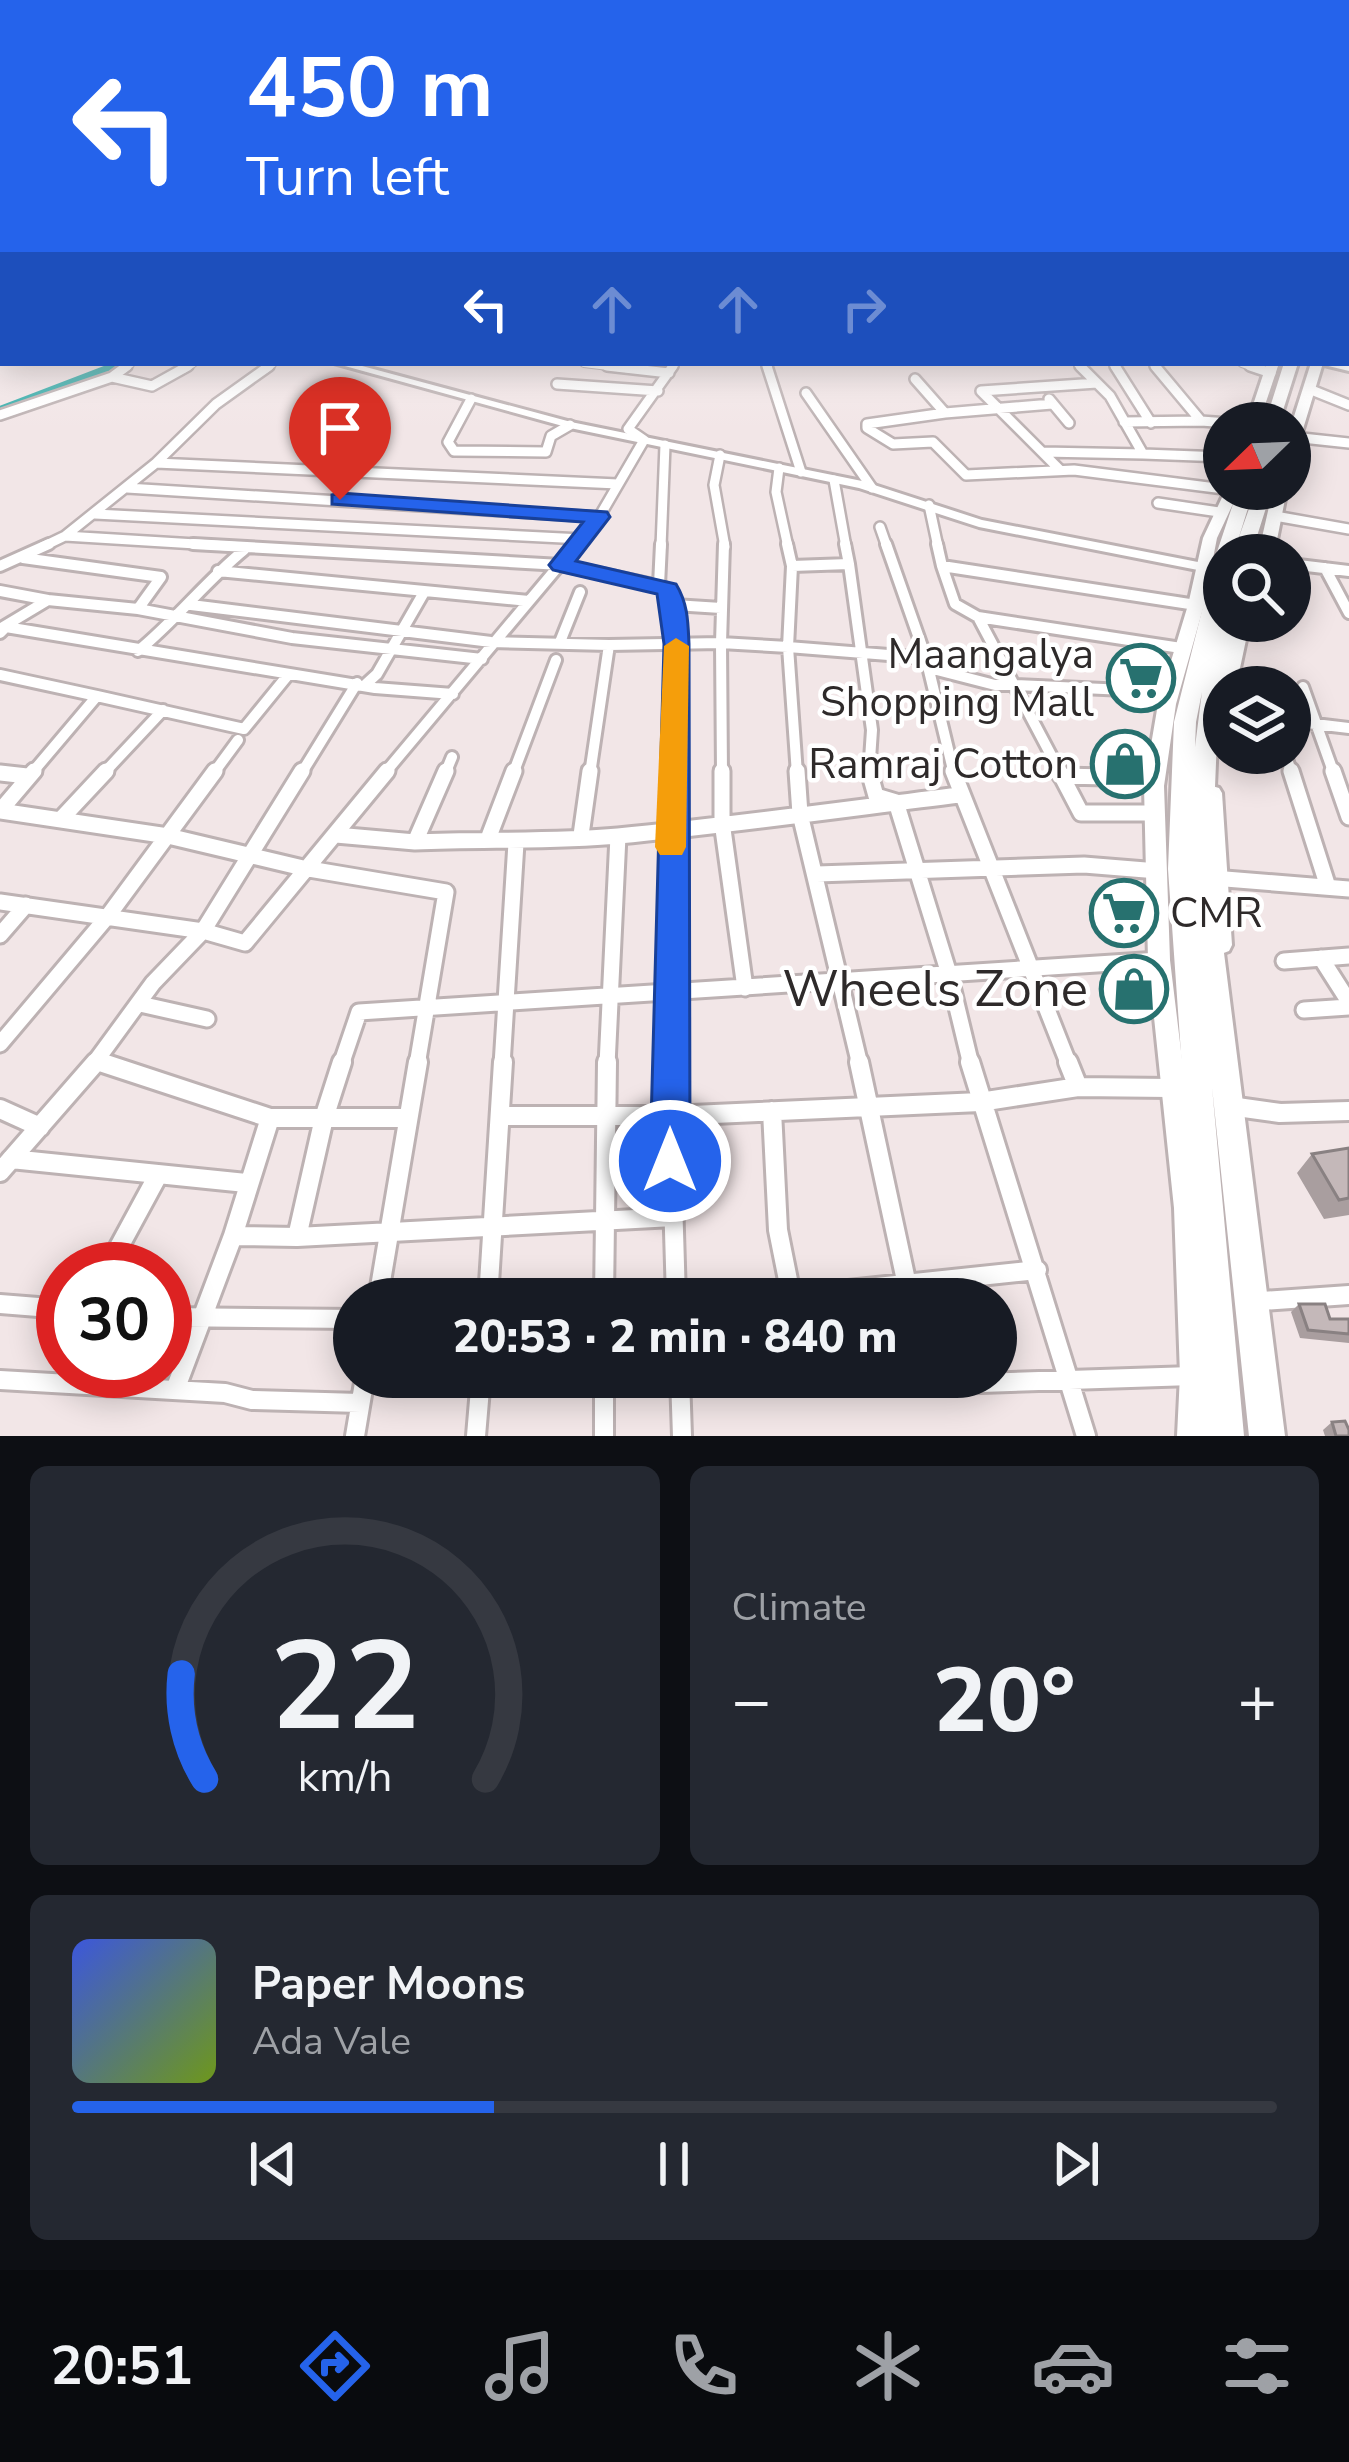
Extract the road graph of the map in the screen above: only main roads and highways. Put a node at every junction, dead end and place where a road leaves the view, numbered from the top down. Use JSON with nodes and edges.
{"nodes":[{"id":1,"x":1290,"y":366,"type":"edge"},
{"id":2,"x":1302,"y":366,"type":"edge"},
{"id":3,"x":1318,"y":366,"type":"edge"},
{"id":4,"x":1272,"y":368,"type":"edge"},
{"id":5,"x":1260,"y":402,"type":"edge"},
{"id":6,"x":1279,"y":402,"type":"edge"},
{"id":7,"x":1296,"y":402,"type":"edge"},
{"id":8,"x":1304,"y":402,"type":"edge"},
{"id":9,"x":1203,"y":590,"type":"edge"},
{"id":10,"x":1203,"y":642,"type":"edge"},
{"id":11,"x":1220,"y":642,"type":"edge"},
{"id":12,"x":1210,"y":774,"type":"edge"},
{"id":13,"x":1193,"y":1436,"type":"edge"},
{"id":14,"x":1226,"y":1436,"type":"edge"},
{"id":15,"x":1267,"y":1436,"type":"edge"},
{"id":16,"x":1277,"y":1436,"type":"edge"}],
"edges":[{"from":1,"to":6,"type":"highway"},
{"from":2,"to":7,"type":"highway"},
{"from":3,"to":8,"type":"main road"},
{"from":4,"to":5,"type":"main road"},
{"from":9,"to":13,"type":"main road"},
{"from":10,"to":14,"type":"highway"},
{"from":11,"to":15,"type":"highway"},
{"from":12,"to":16,"type":"main road"}]}
